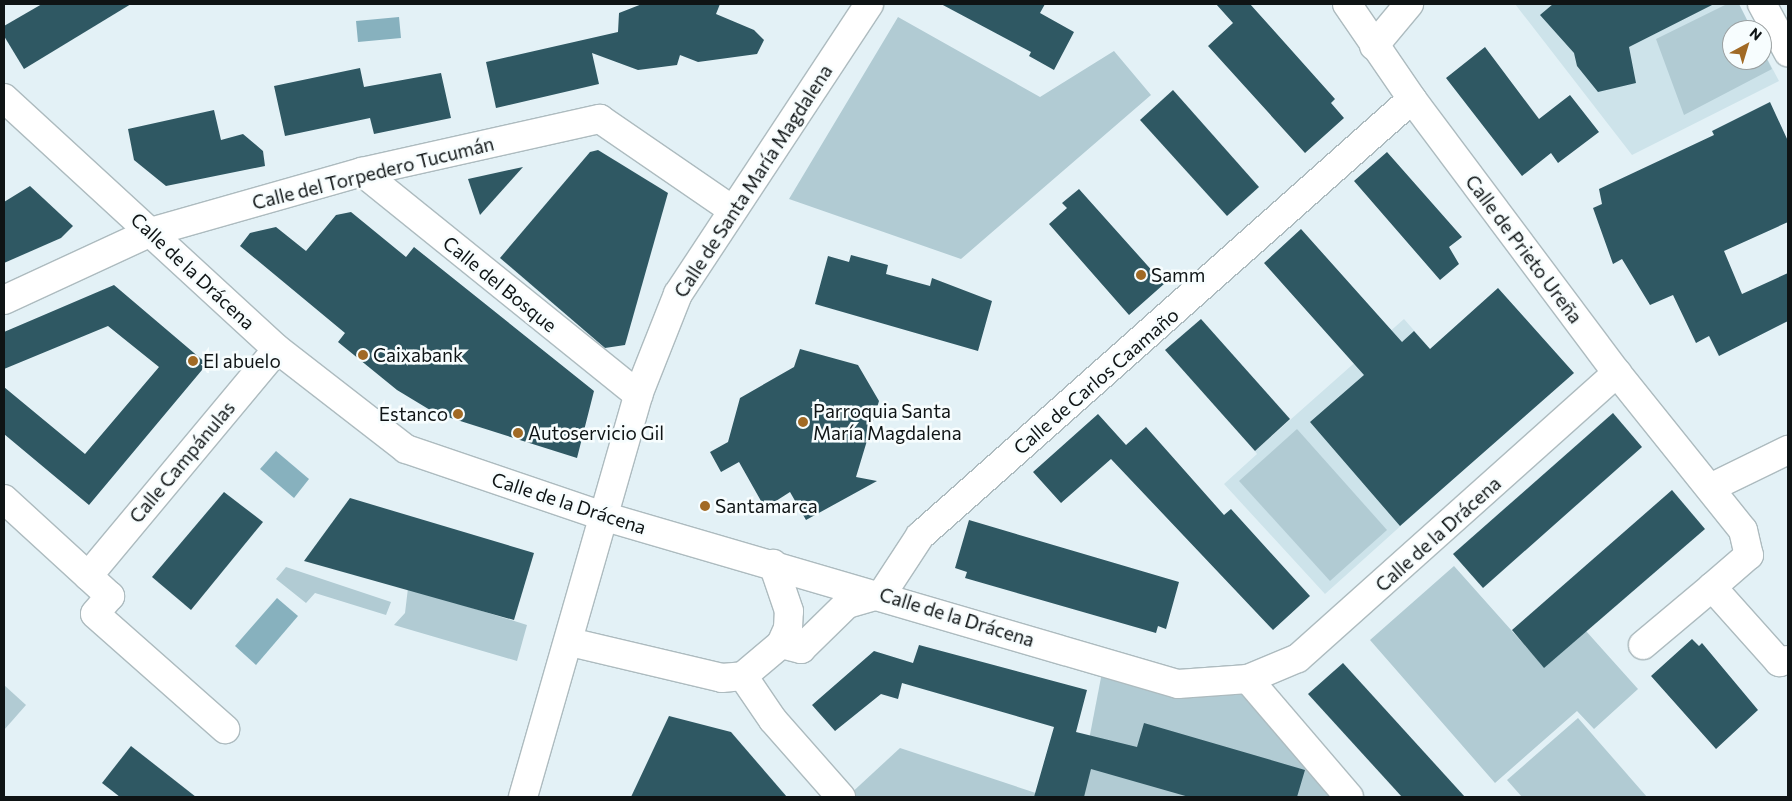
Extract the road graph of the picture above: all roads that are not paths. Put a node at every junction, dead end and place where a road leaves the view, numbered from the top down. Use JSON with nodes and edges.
{"nodes":[{"id":1,"x":869,"y":4,"type":"edge"},
{"id":2,"x":1347,"y":4,"type":"edge"},
{"id":3,"x":1409,"y":4,"type":"edge"},
{"id":4,"x":1762,"y":4,"type":"edge"},
{"id":5,"x":1374,"y":46,"type":"junction"},
{"id":6,"x":1788,"y":52,"type":"edge"},
{"id":7,"x":4,"y":98,"type":"edge"},
{"id":8,"x":1412,"y":99,"type":"junction"},
{"id":9,"x":362,"y":172,"type":"junction"},
{"id":10,"x":731,"y":208,"type":"junction"},
{"id":11,"x":151,"y":232,"type":"junction"},
{"id":12,"x":4,"y":300,"type":"edge"},
{"id":13,"x":276,"y":349,"type":"junction"},
{"id":14,"x":1617,"y":373,"type":"junction"},
{"id":15,"x":638,"y":395,"type":"junction"},
{"id":16,"x":1788,"y":450,"type":"edge"},
{"id":17,"x":1710,"y":488,"type":"junction"},
{"id":18,"x":4,"y":499,"type":"edge"},
{"id":19,"x":606,"y":517,"type":"junction"},
{"id":20,"x":773,"y":564,"type":"junction"},
{"id":21,"x":88,"y":576,"type":"junction"},
{"id":22,"x":1712,"y":587,"type":"junction"},
{"id":23,"x":882,"y":594,"type":"junction"},
{"id":24,"x":570,"y":642,"type":"junction"},
{"id":25,"x":781,"y":644,"type":"junction"},
{"id":26,"x":1643,"y":645,"type":"dead end"},
{"id":27,"x":1788,"y":660,"type":"edge"},
{"id":28,"x":743,"y":676,"type":"junction"},
{"id":29,"x":1248,"y":679,"type":"junction"},
{"id":30,"x":225,"y":729,"type":"dead end"},
{"id":31,"x":523,"y":797,"type":"edge"},
{"id":32,"x":841,"y":797,"type":"edge"},
{"id":33,"x":1349,"y":797,"type":"edge"}],
"edges":[{"from":1,"to":10,"type":"street","name":"Calle de Santa María Magdalena"},
{"from":2,"to":5,"type":"street","name":"Calle de Prieto Ureña"},
{"from":3,"to":5,"type":"street"},
{"from":4,"to":6,"type":"street"},
{"from":5,"to":8,"type":"street","name":"Calle de Prieto Ureña"},
{"from":7,"to":11,"type":"street","name":"Calle de la Drácena"},
{"from":8,"to":14,"type":"street","name":"Calle de Prieto Ureña"},
{"from":8,"to":23,"type":"street","name":"Calle de Carlos Caamaño"},
{"from":9,"to":10,"type":"street","name":"Calle del Torpedero Tucumán"},
{"from":9,"to":11,"type":"street","name":"Calle del Torpedero Tucumán"},
{"from":9,"to":15,"type":"street","name":"Calle del Bosque"},
{"from":10,"to":15,"type":"street","name":"Calle de Santa María Magdalena"},
{"from":11,"to":12,"type":"street","name":"Calle del Torpedero Tucumán"},
{"from":11,"to":13,"type":"street","name":"Calle de la Drácena"},
{"from":13,"to":19,"type":"street","name":"Calle de la Drácena"},
{"from":13,"to":21,"type":"street","name":"Calle Campánulas"},
{"from":14,"to":17,"type":"street","name":"Calle de Prieto Ureña"},
{"from":14,"to":29,"type":"street","name":"Calle de la Drácena"},
{"from":15,"to":19,"type":"street","name":"Calle de Santa María Magdalena"},
{"from":16,"to":17,"type":"street"},
{"from":17,"to":22,"type":"street","name":"Calle de Prieto Ureña"},
{"from":18,"to":21,"type":"street"},
{"from":19,"to":20,"type":"street","name":"Calle de la Drácena"},
{"from":19,"to":24,"type":"street","name":"Calle de Santa María Magdalena"},
{"from":20,"to":23,"type":"street","name":"Calle de la Drácena"},
{"from":20,"to":25,"type":"street"},
{"from":21,"to":30,"type":"street"},
{"from":22,"to":26,"type":"street","name":"Calle de Prieto Ureña"},
{"from":22,"to":27,"type":"street"},
{"from":23,"to":25,"type":"street"},
{"from":23,"to":29,"type":"street","name":"Calle de la Drácena"},
{"from":24,"to":28,"type":"street"},
{"from":24,"to":31,"type":"street","name":"Calle de Santa María Magdalena"},
{"from":25,"to":28,"type":"street"},
{"from":28,"to":32,"type":"street"},
{"from":29,"to":33,"type":"street"}]}
